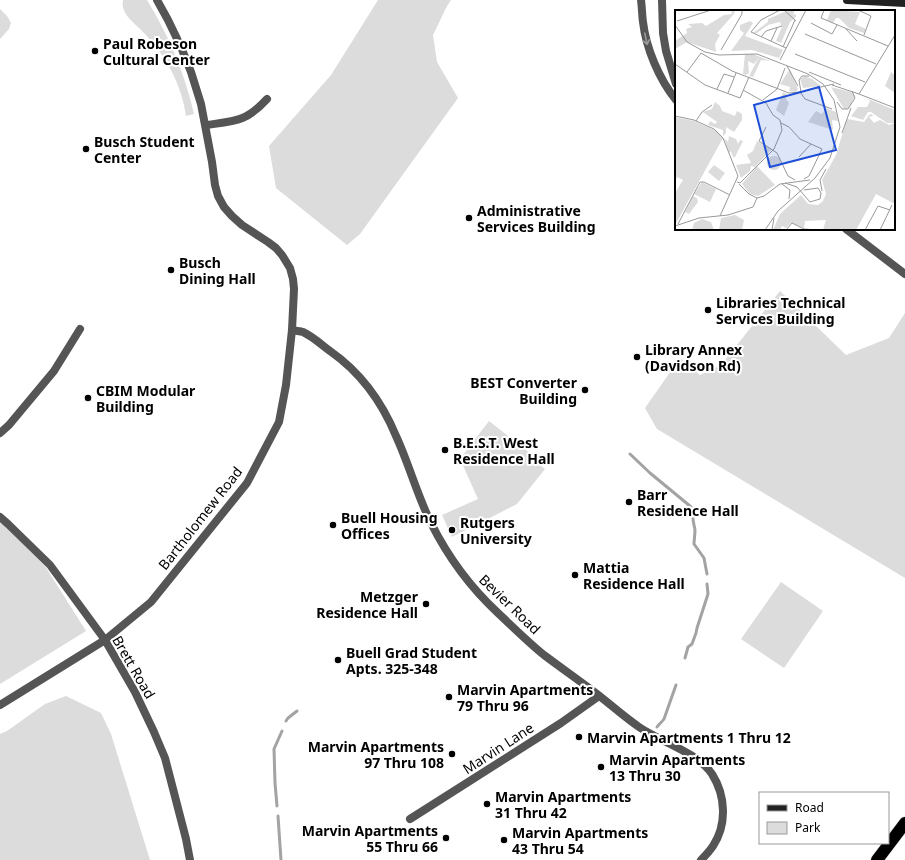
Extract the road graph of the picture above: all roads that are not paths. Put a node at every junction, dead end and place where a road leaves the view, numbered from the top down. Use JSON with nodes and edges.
{"nodes":[{"id":1,"x":157,"y":0,"type":"edge"},
{"id":2,"x":641,"y":0,"type":"edge"},
{"id":3,"x":662,"y":0,"type":"edge"},
{"id":4,"x":847,"y":0,"type":"edge"},
{"id":5,"x":905,"y":3,"type":"edge"},
{"id":6,"x":675,"y":80,"type":"edge"},
{"id":7,"x":267,"y":99,"type":"dead end"},
{"id":8,"x":675,"y":99,"type":"edge"},
{"id":9,"x":206,"y":125,"type":"junction"},
{"id":10,"x":847,"y":230,"type":"edge"},
{"id":11,"x":905,"y":274,"type":"edge"},
{"id":12,"x":80,"y":329,"type":"dead end"},
{"id":13,"x":292,"y":330,"type":"junction"},
{"id":14,"x":0,"y":433,"type":"edge"},
{"id":15,"x":0,"y":518,"type":"edge"},
{"id":16,"x":105,"y":640,"type":"junction"},
{"id":17,"x":599,"y":696,"type":"junction"},
{"id":18,"x":0,"y":705,"type":"edge"},
{"id":19,"x":410,"y":819,"type":"dead end"},
{"id":20,"x":905,"y":823,"type":"edge"},
{"id":21,"x":190,"y":860,"type":"edge"},
{"id":22,"x":701,"y":860,"type":"edge"},
{"id":23,"x":877,"y":860,"type":"edge"}],
"edges":[{"from":1,"to":9,"type":"street","name":"Bartholomew Road"},
{"from":2,"to":8,"type":"street","one_way":true},
{"from":3,"to":6,"type":"street"},
{"from":4,"to":5,"type":"main road"},
{"from":7,"to":9,"type":"street"},
{"from":9,"to":13,"type":"street","name":"Bartholomew Road"},
{"from":10,"to":11,"type":"street"},
{"from":12,"to":14,"type":"street"},
{"from":13,"to":16,"type":"street","name":"Bartholomew Road"},
{"from":13,"to":17,"type":"street","name":"Bevier Road"},
{"from":15,"to":16,"type":"street","name":"Brett Road"},
{"from":16,"to":18,"type":"street","name":"Bartholomew Road"},
{"from":16,"to":21,"type":"street","name":"Brett Road"},
{"from":17,"to":19,"type":"street","name":"Marvin Lane"},
{"from":17,"to":22,"type":"street","name":"Bevier Road"},
{"from":20,"to":23,"type":"highway"}]}
